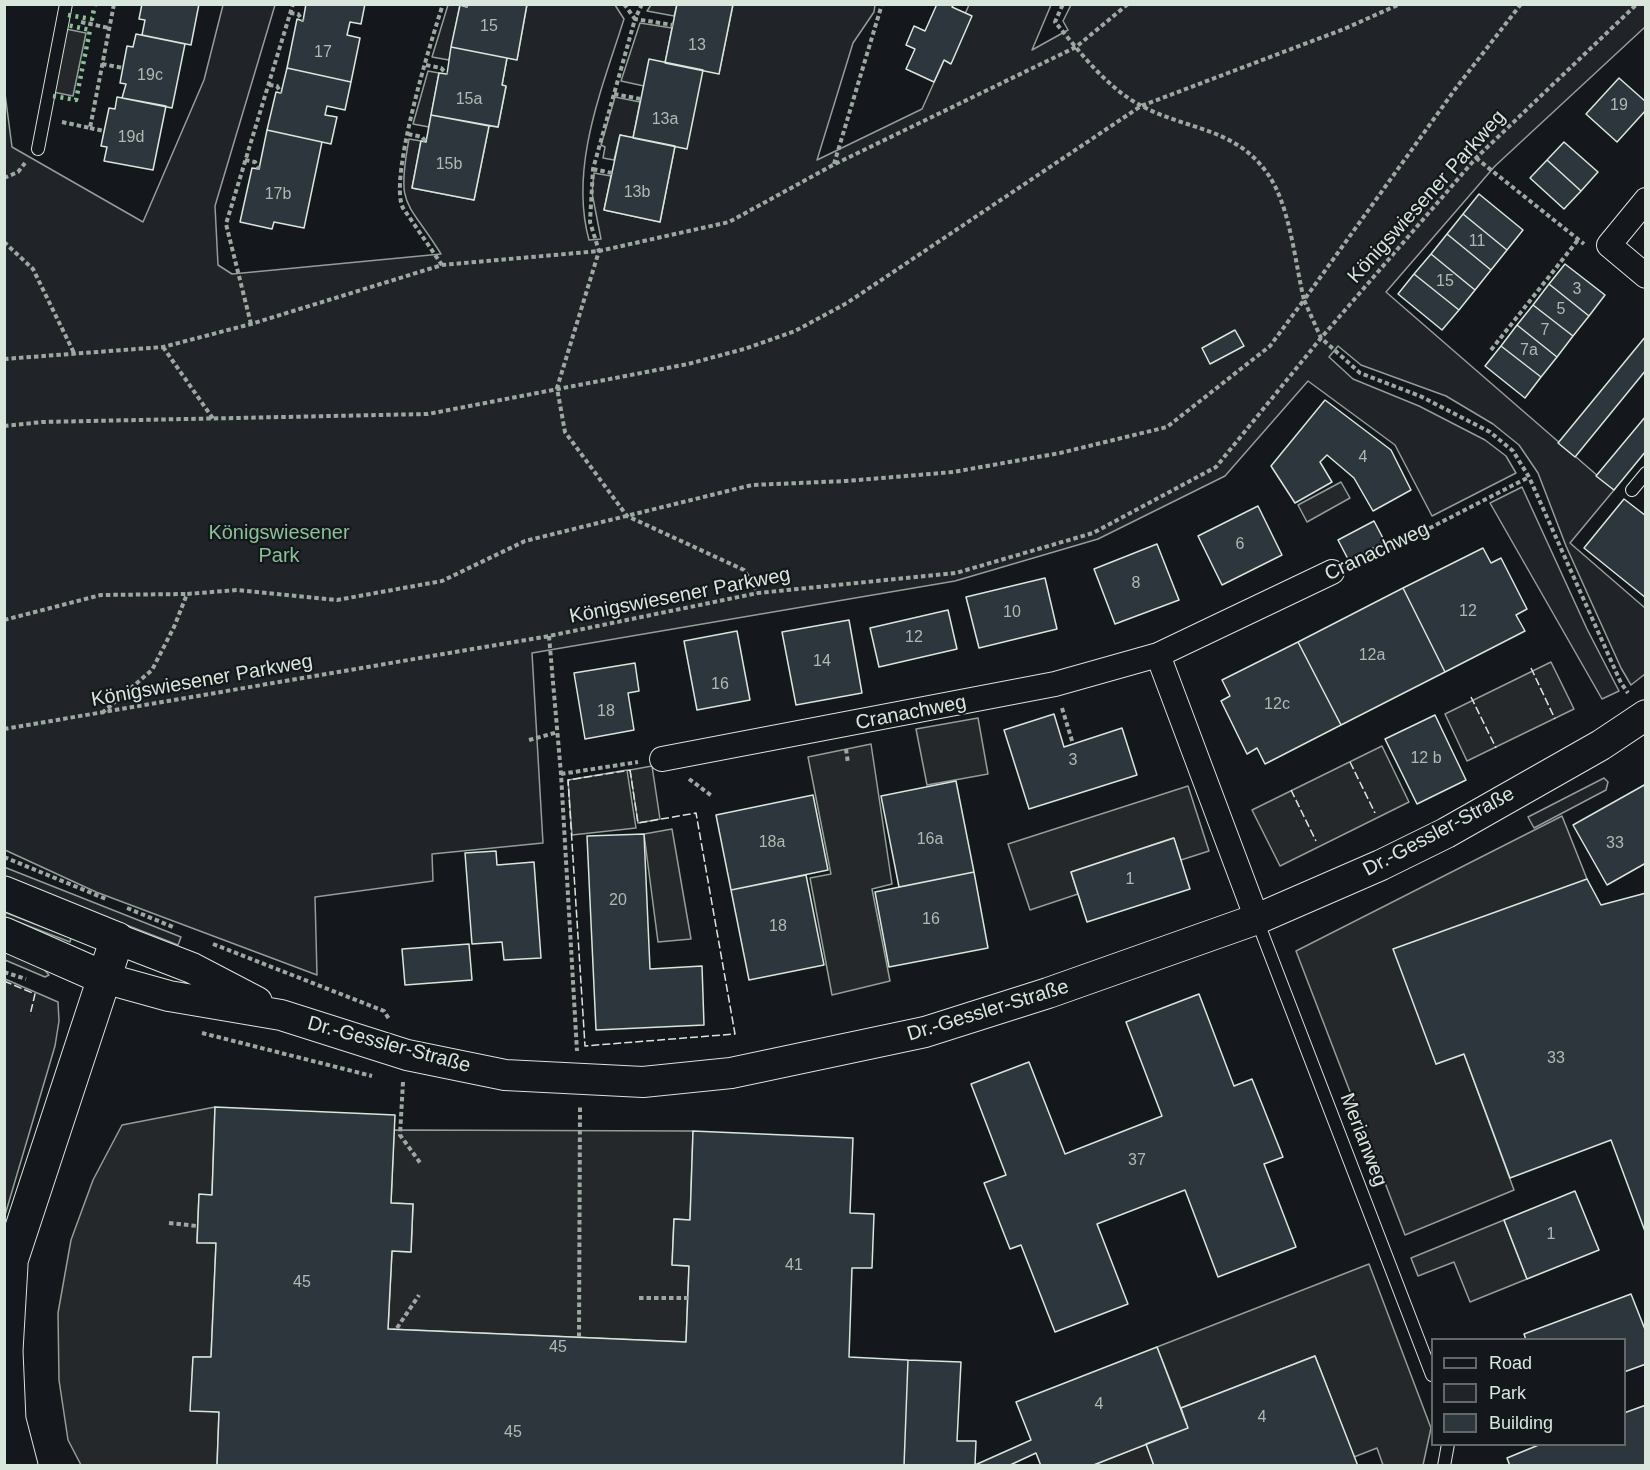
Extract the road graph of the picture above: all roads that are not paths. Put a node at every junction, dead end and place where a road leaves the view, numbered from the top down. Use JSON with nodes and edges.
{"nodes":[{"id":1,"x":66,"y":4,"type":"edge"},
{"id":2,"x":38,"y":149,"type":"road end"},
{"id":3,"x":1646,"y":200,"type":"edge"},
{"id":4,"x":1646,"y":276,"type":"edge"},
{"id":5,"x":1646,"y":473,"type":"edge"},
{"id":6,"x":1632,"y":490,"type":"dead end"},
{"id":7,"x":1332,"y":572,"type":"road end"},
{"id":8,"x":1158,"y":655,"type":"junction"},
{"id":9,"x":1645,"y":716,"type":"edge"},
{"id":10,"x":662,"y":759,"type":"road end"},
{"id":11,"x":4,"y":893,"type":"edge"},
{"id":12,"x":1257,"y":919,"type":"junction"},
{"id":13,"x":4,"y":934,"type":"edge"},
{"id":14,"x":117,"y":939,"type":"junction"},
{"id":15,"x":104,"y":978,"type":"junction"},
{"id":16,"x":281,"y":1015,"type":"junction"},
{"id":17,"x":8,"y":1273,"type":"edge"},
{"id":18,"x":1431,"y":1372,"type":"edge"},
{"id":19,"x":1448,"y":1446,"type":"edge"},
{"id":20,"x":21,"y":1466,"type":"edge"},
{"id":21,"x":1444,"y":1466,"type":"edge"}],
"edges":[{"from":1,"to":2,"type":"lane"},
{"from":3,"to":4,"type":"street"},
{"from":5,"to":6,"type":"lane"},
{"from":7,"to":8,"type":"street","name":"Cranachweg"},
{"from":8,"to":10,"type":"street","name":"Cranachweg"},
{"from":8,"to":12,"type":"street"},
{"from":9,"to":12,"type":"street","name":"Dr.-Gessler-Straße"},
{"from":11,"to":14,"type":"main road","name":"Dr.-Gessler-Straße"},
{"from":12,"to":16,"type":"street","name":"Dr.-Gessler-Straße"},
{"from":12,"to":18,"type":"lane","name":"Merianweg"},
{"from":13,"to":15,"type":"main road","name":"Dr.-Gessler-Straße"},
{"from":14,"to":15,"type":"main road"},
{"from":14,"to":16,"type":"street","name":"Dr.-Gessler-Straße"},
{"from":15,"to":16,"type":"street","name":"Dr.-Gessler-Straße"},
{"from":15,"to":17,"type":"main road"},
{"from":17,"to":20,"type":"main road"},
{"from":19,"to":21,"type":"lane"}]}
